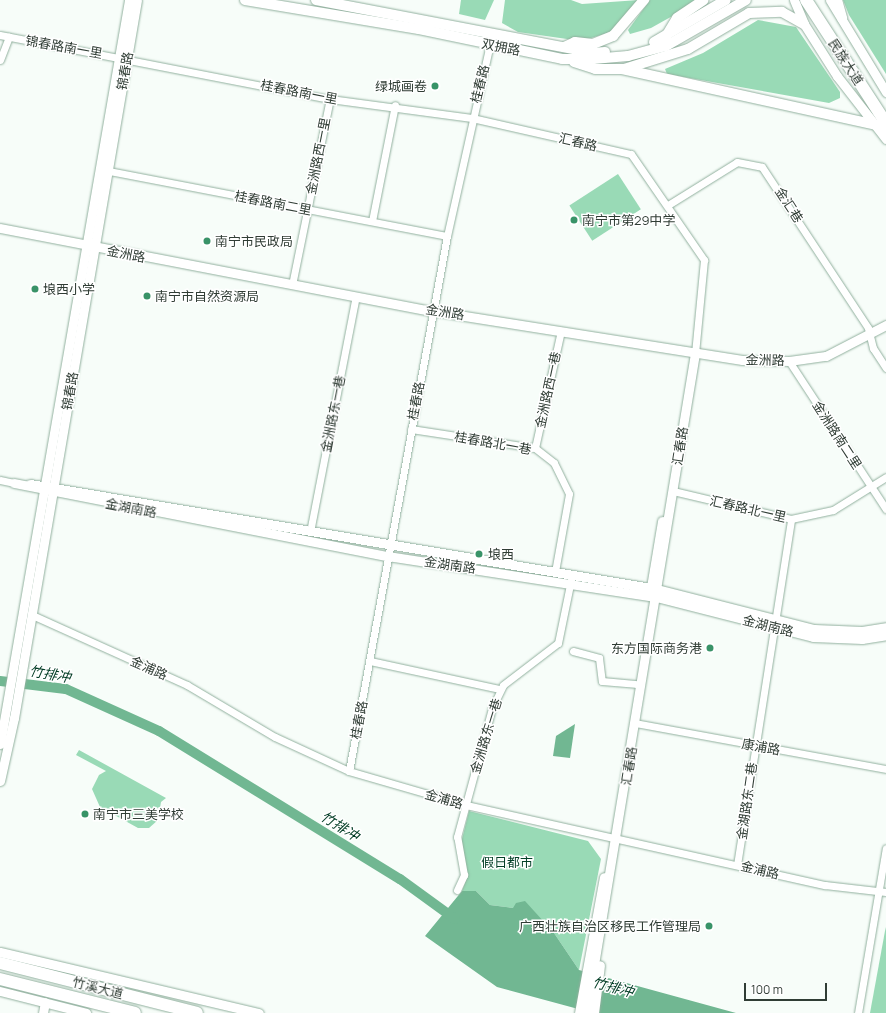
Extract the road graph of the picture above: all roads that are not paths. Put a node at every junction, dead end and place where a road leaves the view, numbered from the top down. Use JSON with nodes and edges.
{"nodes":[{"id":1,"x":129,"y":0,"type":"edge"},
{"id":2,"x":137,"y":0,"type":"edge"},
{"id":3,"x":245,"y":0,"type":"edge"},
{"id":4,"x":316,"y":0,"type":"edge"},
{"id":5,"x":644,"y":0,"type":"edge"},
{"id":6,"x":704,"y":0,"type":"edge"},
{"id":7,"x":726,"y":0,"type":"edge"},
{"id":8,"x":746,"y":0,"type":"edge"},
{"id":9,"x":794,"y":0,"type":"edge"},
{"id":10,"x":806,"y":0,"type":"edge"},
{"id":11,"x":816,"y":0,"type":"edge"},
{"id":12,"x":830,"y":0,"type":"edge"},
{"id":13,"x":837,"y":0,"type":"edge"},
{"id":14,"x":842,"y":18,"type":"junction"},
{"id":15,"x":804,"y":24,"type":"junction"},
{"id":16,"x":492,"y":33,"type":"junction"},
{"id":17,"x":0,"y":35,"type":"edge"},
{"id":18,"x":9,"y":37,"type":"junction"},
{"id":19,"x":663,"y":40,"type":"junction"},
{"id":20,"x":489,"y":44,"type":"junction"},
{"id":21,"x":564,"y":47,"type":"junction"},
{"id":22,"x":123,"y":57,"type":"junction"},
{"id":23,"x":562,"y":59,"type":"junction"},
{"id":24,"x":0,"y":60,"type":"edge"},
{"id":25,"x":622,"y":69,"type":"junction"},
{"id":26,"x":886,"y":92,"type":"edge"},
{"id":27,"x":330,"y":99,"type":"junction"},
{"id":28,"x":395,"y":105,"type":"junction"},
{"id":29,"x":886,"y":108,"type":"edge"},
{"id":30,"x":472,"y":118,"type":"junction"},
{"id":31,"x":881,"y":124,"type":"edge"},
{"id":32,"x":886,"y":132,"type":"edge"},
{"id":33,"x":886,"y":140,"type":"edge"},
{"id":34,"x":104,"y":170,"type":"junction"},
{"id":35,"x":668,"y":205,"type":"junction"},
{"id":36,"x":308,"y":209,"type":"junction"},
{"id":37,"x":372,"y":221,"type":"junction"},
{"id":38,"x":0,"y":228,"type":"edge"},
{"id":39,"x":447,"y":236,"type":"junction"},
{"id":40,"x":91,"y":247,"type":"junction"},
{"id":41,"x":292,"y":285,"type":"junction"},
{"id":42,"x":356,"y":296,"type":"junction"},
{"id":43,"x":433,"y":311,"type":"junction"},
{"id":44,"x":886,"y":325,"type":"edge"},
{"id":45,"x":561,"y":331,"type":"junction"},
{"id":46,"x":870,"y":336,"type":"junction"},
{"id":47,"x":692,"y":352,"type":"junction"},
{"id":48,"x":789,"y":361,"type":"junction"},
{"id":49,"x":886,"y":368,"type":"edge"},
{"id":50,"x":411,"y":429,"type":"junction"},
{"id":51,"x":535,"y":448,"type":"junction"},
{"id":52,"x":886,"y":477,"type":"edge"},
{"id":53,"x":0,"y":480,"type":"edge"},
{"id":54,"x":14,"y":483,"type":"joint"},
{"id":55,"x":871,"y":487,"type":"junction"},
{"id":56,"x":49,"y":489,"type":"junction"},
{"id":57,"x":673,"y":491,"type":"junction"},
{"id":58,"x":886,"y":510,"type":"edge"},
{"id":59,"x":791,"y":519,"type":"junction"},
{"id":60,"x":310,"y":532,"type":"junction"},
{"id":61,"x":388,"y":551,"type":"junction"},
{"id":62,"x":556,"y":572,"type":"junction"},
{"id":63,"x":571,"y":579,"type":"junction"},
{"id":64,"x":653,"y":593,"type":"junction"},
{"id":65,"x":32,"y":615,"type":"junction"},
{"id":66,"x":773,"y":622,"type":"junction"},
{"id":67,"x":886,"y":627,"type":"edge"},
{"id":68,"x":886,"y":636,"type":"edge"},
{"id":69,"x":24,"y":638,"type":"junction"},
{"id":70,"x":573,"y":651,"type":"dead end"},
{"id":71,"x":370,"y":661,"type":"junction"},
{"id":72,"x":635,"y":684,"type":"junction"},
{"id":73,"x":500,"y":690,"type":"junction"},
{"id":74,"x":10,"y":717,"type":"junction"},
{"id":75,"x":635,"y":724,"type":"junction"},
{"id":76,"x":0,"y":744,"type":"edge"},
{"id":77,"x":755,"y":746,"type":"junction"},
{"id":78,"x":886,"y":770,"type":"edge"},
{"id":79,"x":350,"y":771,"type":"junction"},
{"id":80,"x":0,"y":781,"type":"edge"},
{"id":81,"x":466,"y":805,"type":"junction"},
{"id":82,"x":614,"y":837,"type":"junction"},
{"id":83,"x":886,"y":848,"type":"edge"},
{"id":84,"x":738,"y":865,"type":"junction"},
{"id":85,"x":607,"y":878,"type":"junction"},
{"id":86,"x":457,"y":890,"type":"dead end"},
{"id":87,"x":883,"y":892,"type":"edge"},
{"id":88,"x":0,"y":952,"type":"edge"},
{"id":89,"x":0,"y":963,"type":"edge"},
{"id":90,"x":0,"y":979,"type":"edge"},
{"id":91,"x":0,"y":991,"type":"edge"},
{"id":92,"x":45,"y":1002,"type":"junction"},
{"id":93,"x":43,"y":1013,"type":"edge"},
{"id":94,"x":86,"y":1013,"type":"edge"},
{"id":95,"x":135,"y":1013,"type":"edge"},
{"id":96,"x":196,"y":1013,"type":"edge"},
{"id":97,"x":259,"y":1013,"type":"edge"},
{"id":98,"x":579,"y":1013,"type":"edge"},
{"id":99,"x":586,"y":1013,"type":"edge"},
{"id":100,"x":594,"y":1013,"type":"edge"},
{"id":101,"x":858,"y":1013,"type":"edge"}],
"edges":[{"from":1,"to":22,"type":"main road","name":"锦春路"},
{"from":2,"to":22,"type":"main road","name":"锦春路"},
{"from":3,"to":20,"type":"main road","name":"双拥路"},
{"from":4,"to":16,"type":"main road","name":"双拥路"},
{"from":5,"to":21,"type":"main road"},
{"from":6,"to":19,"type":"main road"},
{"from":7,"to":19,"type":"main road","name":"双拥路"},
{"from":8,"to":23,"type":"main road","name":"双拥路"},
{"from":9,"to":15,"type":"main road"},
{"from":10,"to":31,"type":"highway","name":"民族大道"},
{"from":11,"to":29,"type":"highway","name":"民族大道"},
{"from":12,"to":14,"type":"main road"},
{"from":13,"to":14,"type":"main road"},
{"from":14,"to":26,"type":"main road"},
{"from":15,"to":25,"type":"main road"},
{"from":15,"to":31,"type":"main road"},
{"from":16,"to":20,"type":"street","name":"桂春路"},
{"from":16,"to":21,"type":"main road","name":"双拥路"},
{"from":17,"to":18,"type":"street","name":"锦春路南一里"},
{"from":18,"to":22,"type":"street","name":"锦春路南一里"},
{"from":18,"to":24,"type":"street"},
{"from":19,"to":21,"type":"main road","name":"双拥路"},
{"from":20,"to":23,"type":"main road","name":"双拥路"},
{"from":20,"to":30,"type":"street","name":"桂春路"},
{"from":22,"to":27,"type":"street","name":"桂春路南一里"},
{"from":22,"to":34,"type":"main road","name":"锦春路"},
{"from":23,"to":25,"type":"main road"},
{"from":25,"to":31,"type":"main road"},
{"from":27,"to":28,"type":"street","name":"桂春路南一里"},
{"from":27,"to":36,"type":"street","name":"金洲路西一里"},
{"from":28,"to":30,"type":"street","name":"桂春路南一里"},
{"from":28,"to":37,"type":"street"},
{"from":30,"to":35,"type":"street","name":"汇春路"},
{"from":30,"to":39,"type":"street","name":"桂春路"},
{"from":31,"to":32,"type":"main road"},
{"from":31,"to":33,"type":"main road"},
{"from":34,"to":36,"type":"street","name":"桂春路南二里"},
{"from":34,"to":40,"type":"main road","name":"锦春路"},
{"from":35,"to":46,"type":"street","name":"金汇巷"},
{"from":35,"to":47,"type":"street","name":"汇春路"},
{"from":36,"to":37,"type":"street","name":"桂春路南二里"},
{"from":36,"to":41,"type":"street","name":"金洲路西一里"},
{"from":37,"to":39,"type":"street","name":"桂春路南二里"},
{"from":38,"to":40,"type":"main road","name":"金洲路"},
{"from":39,"to":43,"type":"street","name":"桂春路"},
{"from":40,"to":41,"type":"main road","name":"金洲路"},
{"from":40,"to":56,"type":"main road","name":"锦春路"},
{"from":41,"to":42,"type":"main road","name":"金洲路"},
{"from":42,"to":43,"type":"main road","name":"金洲路"},
{"from":42,"to":60,"type":"street","name":"金洲路东一巷"},
{"from":43,"to":45,"type":"main road","name":"金洲路"},
{"from":43,"to":50,"type":"street","name":"桂春路"},
{"from":44,"to":46,"type":"main road","name":"金洲路"},
{"from":45,"to":47,"type":"main road","name":"金洲路"},
{"from":45,"to":51,"type":"street","name":"金洲路西一巷"},
{"from":46,"to":48,"type":"main road","name":"金洲路"},
{"from":46,"to":49,"type":"street","name":"金汇巷"},
{"from":47,"to":48,"type":"main road","name":"金洲路"},
{"from":47,"to":57,"type":"main road","name":"汇春路"},
{"from":47,"to":64,"type":"main road","name":"汇春路"},
{"from":48,"to":55,"type":"street","name":"金洲路南二里"},
{"from":50,"to":51,"type":"street","name":"桂春路北一巷"},
{"from":50,"to":61,"type":"street","name":"桂春路"},
{"from":51,"to":62,"type":"street","name":"桂春路北一巷"},
{"from":52,"to":55,"type":"street","name":"汇春路北一里"},
{"from":53,"to":54,"type":"street","name":"金湖南路"},
{"from":54,"to":56,"type":"main road","name":"金湖南路"},
{"from":55,"to":58,"type":"street","name":"金洲路南二里"},
{"from":55,"to":59,"type":"street","name":"汇春路北一里"},
{"from":56,"to":60,"type":"main road","name":"金湖南路"},
{"from":56,"to":61,"type":"main road","name":"金湖南路"},
{"from":56,"to":65,"type":"main road","name":"锦春路"},
{"from":56,"to":69,"type":"main road","name":"锦春路"},
{"from":57,"to":59,"type":"street","name":"汇春路北一里"},
{"from":57,"to":64,"type":"main road","name":"汇春路"},
{"from":59,"to":66,"type":"street","name":"金湖路东二巷"},
{"from":60,"to":61,"type":"main road","name":"金湖南路"},
{"from":61,"to":62,"type":"main road","name":"金湖南路"},
{"from":61,"to":63,"type":"main road","name":"金湖南路"},
{"from":61,"to":71,"type":"street","name":"桂春路"},
{"from":62,"to":63,"type":"main road","name":"金湖南路"},
{"from":63,"to":64,"type":"main road","name":"金湖南路"},
{"from":63,"to":73,"type":"street","name":"金洲路东一巷"},
{"from":64,"to":66,"type":"main road","name":"金湖南路"},
{"from":64,"to":72,"type":"main road","name":"汇春路"},
{"from":64,"to":75,"type":"main road","name":"汇春路"},
{"from":65,"to":69,"type":"main road","name":"锦春路"},
{"from":65,"to":79,"type":"street","name":"金浦路"},
{"from":66,"to":67,"type":"main road","name":"金湖南路"},
{"from":66,"to":68,"type":"main road","name":"金湖南路"},
{"from":66,"to":77,"type":"street","name":"金湖路东二巷"},
{"from":69,"to":74,"type":"main road","name":"锦春路"},
{"from":70,"to":72,"type":"street"},
{"from":71,"to":73,"type":"street"},
{"from":71,"to":79,"type":"street","name":"桂春路"},
{"from":72,"to":82,"type":"main road","name":"汇春路"},
{"from":73,"to":81,"type":"street","name":"金洲路东一巷"},
{"from":74,"to":76,"type":"main road","name":"锦春路"},
{"from":74,"to":80,"type":"main road","name":"锦春路"},
{"from":75,"to":77,"type":"street","name":"康浦路"},
{"from":75,"to":82,"type":"main road","name":"汇春路"},
{"from":77,"to":78,"type":"street","name":"康浦路"},
{"from":77,"to":84,"type":"street","name":"金湖路东二巷"},
{"from":79,"to":81,"type":"street","name":"金浦路"},
{"from":81,"to":82,"type":"street","name":"金浦路"},
{"from":81,"to":86,"type":"street","name":"金洲路东一巷"},
{"from":82,"to":84,"type":"street","name":"金浦路"},
{"from":82,"to":85,"type":"main road","name":"汇春路"},
{"from":83,"to":87,"type":"street"},
{"from":84,"to":87,"type":"street","name":"金浦路"},
{"from":85,"to":98,"type":"main road"},
{"from":85,"to":99,"type":"main road","name":"汇春路"},
{"from":85,"to":100,"type":"main road"},
{"from":87,"to":101,"type":"street"},
{"from":88,"to":97,"type":"main road"},
{"from":89,"to":96,"type":"highway","name":"竹溪大道"},
{"from":90,"to":95,"type":"highway","name":"竹溪大道"},
{"from":91,"to":92,"type":"main road"},
{"from":92,"to":93,"type":"main road"},
{"from":92,"to":94,"type":"main road"}]}
